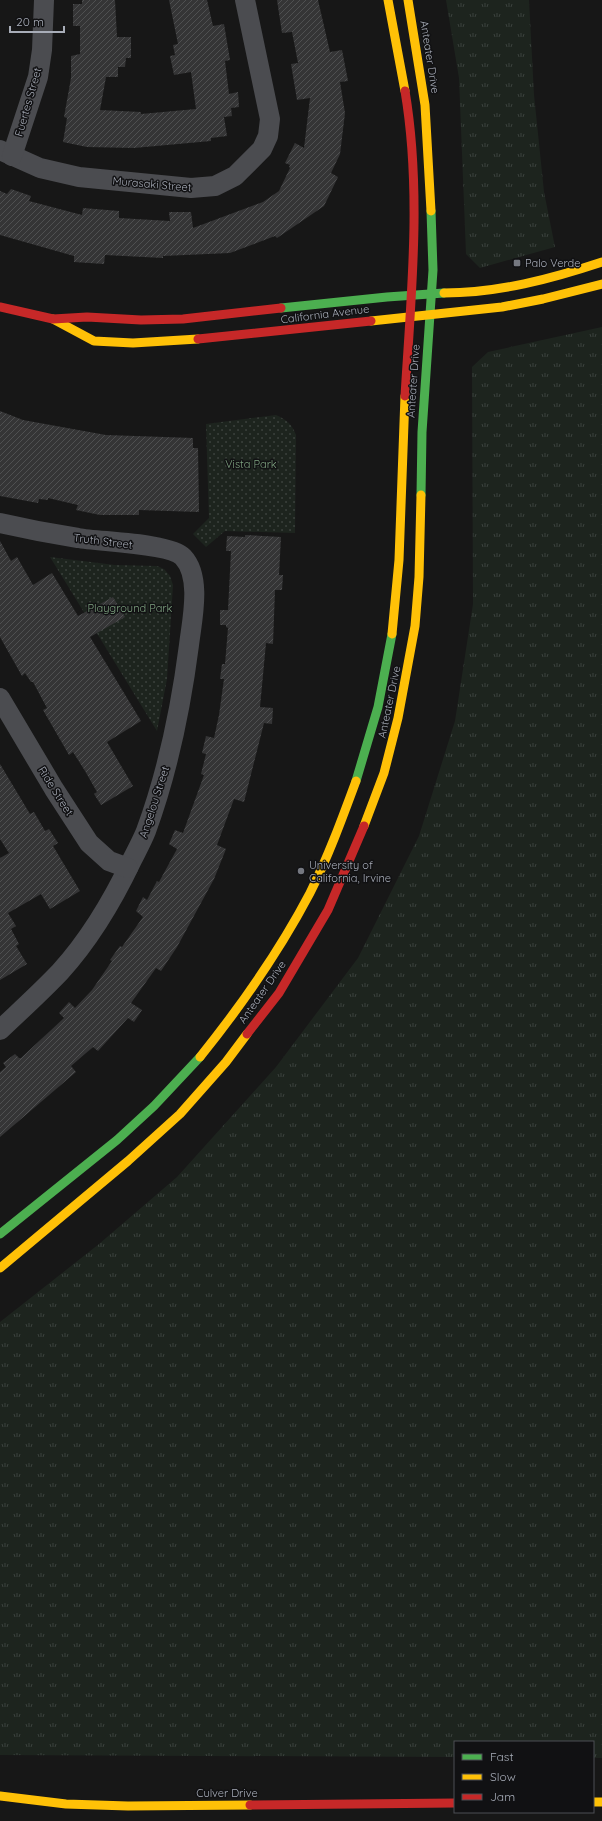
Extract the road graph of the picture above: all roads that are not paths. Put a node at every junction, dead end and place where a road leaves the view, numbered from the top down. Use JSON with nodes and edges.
{"nodes":[{"id":1,"x":44,"y":0,"type":"edge"},
{"id":2,"x":245,"y":0,"type":"edge"},
{"id":3,"x":388,"y":0,"type":"edge"},
{"id":4,"x":408,"y":0,"type":"edge"},
{"id":5,"x":6,"y":153,"type":"edge"},
{"id":6,"x":602,"y":262,"type":"edge"},
{"id":7,"x":602,"y":284,"type":"edge"},
{"id":8,"x":432,"y":293,"type":"junction"},
{"id":9,"x":411,"y":294,"type":"junction"},
{"id":10,"x":0,"y":307,"type":"edge"},
{"id":11,"x":430,"y":314,"type":"junction"},
{"id":12,"x":410,"y":316,"type":"junction"},
{"id":13,"x":53,"y":319,"type":"junction"},
{"id":14,"x":0,"y":523,"type":"edge"},
{"id":15,"x":192,"y":576,"type":"joint"},
{"id":16,"x":0,"y":698,"type":"edge"},
{"id":17,"x":128,"y":868,"type":"junction"},
{"id":18,"x":0,"y":1030,"type":"edge"},
{"id":19,"x":0,"y":1234,"type":"edge"},
{"id":20,"x":0,"y":1268,"type":"edge"},
{"id":21,"x":0,"y":1796,"type":"edge"},
{"id":22,"x":454,"y":1803,"type":"edge"}],
"edges":[{"from":1,"to":5,"type":"street","name":"Fuertes Street"},
{"from":2,"to":5,"type":"street","name":"Murasaki Street"},
{"from":3,"to":9,"type":"main road","name":"Anteater Drive"},
{"from":4,"to":8,"type":"main road","name":"Anteater Drive"},
{"from":6,"to":8,"type":"main road","name":"California Avenue"},
{"from":7,"to":11,"type":"main road","name":"California Avenue"},
{"from":8,"to":9,"type":"main road","name":"California Avenue"},
{"from":8,"to":11,"type":"main road","name":"Anteater Drive"},
{"from":9,"to":12,"type":"main road","name":"Anteater Drive"},
{"from":9,"to":13,"type":"main road","name":"California Avenue"},
{"from":10,"to":13,"type":"main road","name":"California Avenue"},
{"from":11,"to":12,"type":"main road","name":"California Avenue"},
{"from":11,"to":20,"type":"main road","name":"Anteater Drive"},
{"from":12,"to":13,"type":"main road","name":"California Avenue"},
{"from":12,"to":19,"type":"main road","name":"Anteater Drive"},
{"from":14,"to":15,"type":"street","name":"Truth Street"},
{"from":15,"to":17,"type":"street","name":"Angelou Street"},
{"from":16,"to":17,"type":"street","name":"Ride Street"},
{"from":17,"to":18,"type":"street","name":"Angelou Street"},
{"from":21,"to":22,"type":"main road","name":"Culver Drive"}]}
